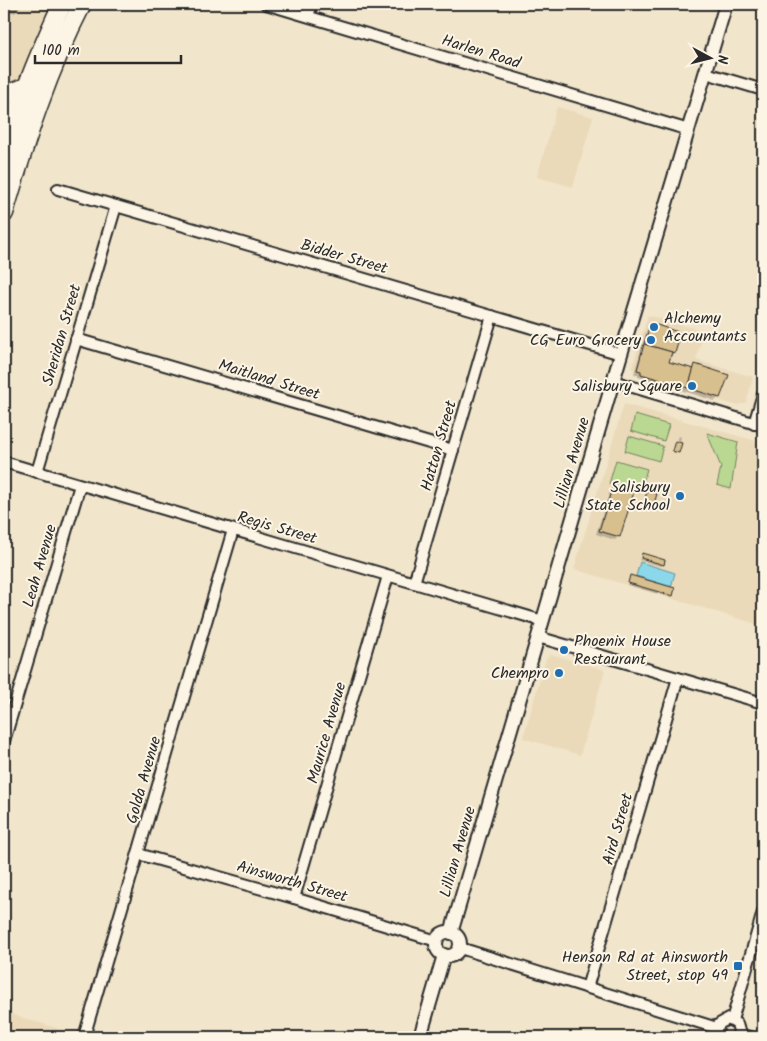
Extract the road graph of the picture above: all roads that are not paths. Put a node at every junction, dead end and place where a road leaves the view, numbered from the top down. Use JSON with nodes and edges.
{"nodes":[{"id":1,"x":62,"y":4,"type":"edge"},
{"id":2,"x":82,"y":4,"type":"edge"},
{"id":3,"x":266,"y":4,"type":"edge"},
{"id":4,"x":312,"y":4,"type":"edge"},
{"id":5,"x":726,"y":4,"type":"edge"},
{"id":6,"x":308,"y":16,"type":"junction"},
{"id":7,"x":706,"y":73,"type":"junction"},
{"id":8,"x":26,"y":87,"type":"junction"},
{"id":9,"x":763,"y":90,"type":"edge"},
{"id":10,"x":4,"y":96,"type":"edge"},
{"id":11,"x":16,"y":121,"type":"edge"},
{"id":12,"x":689,"y":130,"type":"junction"},
{"id":13,"x":4,"y":157,"type":"edge"},
{"id":14,"x":58,"y":189,"type":"dead end"},
{"id":15,"x":116,"y":206,"type":"junction"},
{"id":16,"x":4,"y":213,"type":"edge"},
{"id":17,"x":492,"y":316,"type":"junction"},
{"id":18,"x":76,"y":339,"type":"junction"},
{"id":19,"x":621,"y":354,"type":"junction"},
{"id":20,"x":613,"y":381,"type":"junction"},
{"id":21,"x":763,"y":394,"type":"edge"},
{"id":22,"x":759,"y":425,"type":"edge"},
{"id":23,"x":453,"y":450,"type":"junction"},
{"id":24,"x":4,"y":462,"type":"edge"},
{"id":25,"x":37,"y":472,"type":"junction"},
{"id":26,"x":80,"y":485,"type":"junction"},
{"id":27,"x":233,"y":530,"type":"junction"},
{"id":28,"x":388,"y":576,"type":"junction"},
{"id":29,"x":414,"y":583,"type":"junction"},
{"id":30,"x":543,"y":621,"type":"junction"},
{"id":31,"x":538,"y":637,"type":"junction"},
{"id":32,"x":678,"y":678,"type":"junction"},
{"id":33,"x":763,"y":702,"type":"edge"},
{"id":34,"x":4,"y":741,"type":"edge"},
{"id":35,"x":138,"y":854,"type":"junction"},
{"id":36,"x":294,"y":898,"type":"junction"},
{"id":37,"x":763,"y":912,"type":"edge"},
{"id":38,"x":451,"y":933,"type":"junction"},
{"id":39,"x":437,"y":941,"type":"junction"},
{"id":40,"x":460,"y":948,"type":"junction"},
{"id":41,"x":444,"y":955,"type":"junction"},
{"id":42,"x":587,"y":988,"type":"junction"},
{"id":43,"x":732,"y":1020,"type":"junction"},
{"id":44,"x":718,"y":1032,"type":"edge"},
{"id":45,"x":742,"y":1036,"type":"edge"},
{"id":46,"x":84,"y":1037,"type":"edge"},
{"id":47,"x":420,"y":1037,"type":"edge"}],
"edges":[{"from":1,"to":8,"type":"highway"},
{"from":2,"to":11,"type":"highway"},
{"from":3,"to":6,"type":"street","name":"Harlen Road"},
{"from":4,"to":6,"type":"street"},
{"from":5,"to":7,"type":"street","name":"Lillian Avenue"},
{"from":6,"to":12,"type":"street","name":"Harlen Road"},
{"from":7,"to":9,"type":"street"},
{"from":7,"to":12,"type":"street","name":"Lillian Avenue"},
{"from":8,"to":10,"type":"highway"},
{"from":8,"to":11,"type":"highway"},
{"from":11,"to":13,"type":"highway"},
{"from":11,"to":16,"type":"highway"},
{"from":12,"to":19,"type":"street","name":"Lillian Avenue"},
{"from":14,"to":15,"type":"street","name":"Bidder Street"},
{"from":15,"to":17,"type":"street","name":"Bidder Street"},
{"from":15,"to":18,"type":"street","name":"Sheridan Street"},
{"from":17,"to":19,"type":"street","name":"Bidder Street"},
{"from":17,"to":23,"type":"street","name":"Hatton Street"},
{"from":18,"to":23,"type":"street","name":"Maitland Street"},
{"from":18,"to":25,"type":"street","name":"Sheridan Street"},
{"from":19,"to":20,"type":"street","name":"Lillian Avenue"},
{"from":20,"to":22,"type":"street"},
{"from":20,"to":30,"type":"street","name":"Lillian Avenue"},
{"from":21,"to":22,"type":"street"},
{"from":23,"to":29,"type":"street","name":"Hatton Street"},
{"from":24,"to":25,"type":"street","name":"Regis Street"},
{"from":25,"to":26,"type":"street","name":"Regis Street"},
{"from":26,"to":27,"type":"street","name":"Regis Street"},
{"from":26,"to":34,"type":"street","name":"Leah Avenue"},
{"from":27,"to":28,"type":"street","name":"Regis Street"},
{"from":27,"to":35,"type":"street","name":"Golda Avenue"},
{"from":28,"to":29,"type":"street","name":"Regis Street"},
{"from":28,"to":36,"type":"street","name":"Maurice Avenue"},
{"from":29,"to":30,"type":"street","name":"Regis Street"},
{"from":30,"to":31,"type":"street","name":"Lillian Avenue"},
{"from":31,"to":32,"type":"street"},
{"from":31,"to":38,"type":"street","name":"Lillian Avenue"},
{"from":32,"to":33,"type":"street"},
{"from":32,"to":42,"type":"street","name":"Aird Street"},
{"from":35,"to":36,"type":"street","name":"Ainsworth Street"},
{"from":35,"to":46,"type":"street","name":"Golda Avenue"},
{"from":36,"to":39,"type":"street","name":"Ainsworth Street"},
{"from":37,"to":43,"type":"street"},
{"from":38,"to":39,"type":"street"},
{"from":38,"to":40,"type":"street"},
{"from":39,"to":41,"type":"street"},
{"from":40,"to":41,"type":"street"},
{"from":40,"to":42,"type":"street"},
{"from":41,"to":47,"type":"street"},
{"from":42,"to":44,"type":"street"},
{"from":43,"to":44,"type":"street"},
{"from":43,"to":45,"type":"street"}]}
